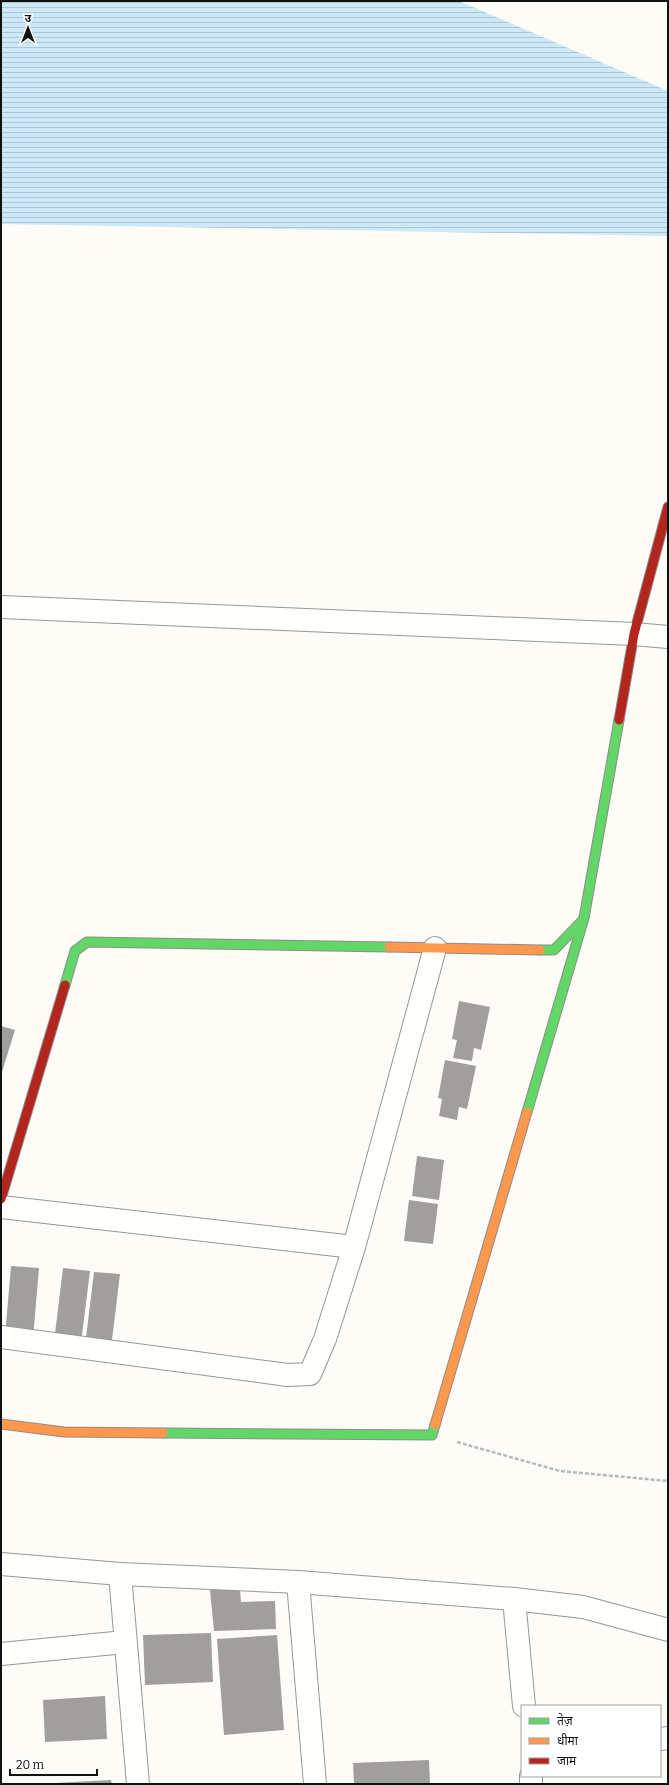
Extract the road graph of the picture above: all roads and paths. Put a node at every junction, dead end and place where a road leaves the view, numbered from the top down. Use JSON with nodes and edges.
{"nodes":[{"id":1,"x":668,"y":507,"type":"edge"},
{"id":2,"x":1,"y":607,"type":"edge"},
{"id":3,"x":634,"y":634,"type":"junction"},
{"id":4,"x":668,"y":638,"type":"edge"},
{"id":5,"x":584,"y":918,"type":"junction"},
{"id":6,"x":435,"y":948,"type":"junction"},
{"id":7,"x":1,"y":1199,"type":"edge"},
{"id":8,"x":1,"y":1207,"type":"edge"},
{"id":9,"x":354,"y":1247,"type":"junction"},
{"id":10,"x":1,"y":1337,"type":"edge"},
{"id":11,"x":1,"y":1424,"type":"edge"},
{"id":12,"x":432,"y":1435,"type":"junction"},
{"id":13,"x":668,"y":1481,"type":"edge"},
{"id":14,"x":1,"y":1564,"type":"edge"},
{"id":15,"x":120,"y":1574,"type":"junction"},
{"id":16,"x":298,"y":1582,"type":"junction"},
{"id":17,"x":514,"y":1599,"type":"junction"},
{"id":18,"x":668,"y":1630,"type":"edge"},
{"id":19,"x":125,"y":1642,"type":"junction"},
{"id":20,"x":1,"y":1654,"type":"edge"},
{"id":21,"x":524,"y":1705,"type":"edge"},
{"id":22,"x":138,"y":1784,"type":"edge"},
{"id":23,"x":315,"y":1784,"type":"edge"}],
"edges":[{"from":1,"to":3,"type":"street"},
{"from":2,"to":3,"type":"street"},
{"from":3,"to":4,"type":"street"},
{"from":3,"to":5,"type":"street"},
{"from":5,"to":6,"type":"street"},
{"from":5,"to":12,"type":"street"},
{"from":6,"to":7,"type":"street"},
{"from":6,"to":9,"type":"street"},
{"from":8,"to":9,"type":"street"},
{"from":9,"to":10,"type":"street"},
{"from":11,"to":12,"type":"street"},
{"from":12,"to":13,"type":"path"},
{"from":14,"to":15,"type":"street"},
{"from":15,"to":16,"type":"street"},
{"from":15,"to":19,"type":"street"},
{"from":16,"to":17,"type":"street"},
{"from":16,"to":23,"type":"street"},
{"from":17,"to":18,"type":"street"},
{"from":17,"to":21,"type":"street"},
{"from":19,"to":20,"type":"street"},
{"from":19,"to":22,"type":"street"}]}
